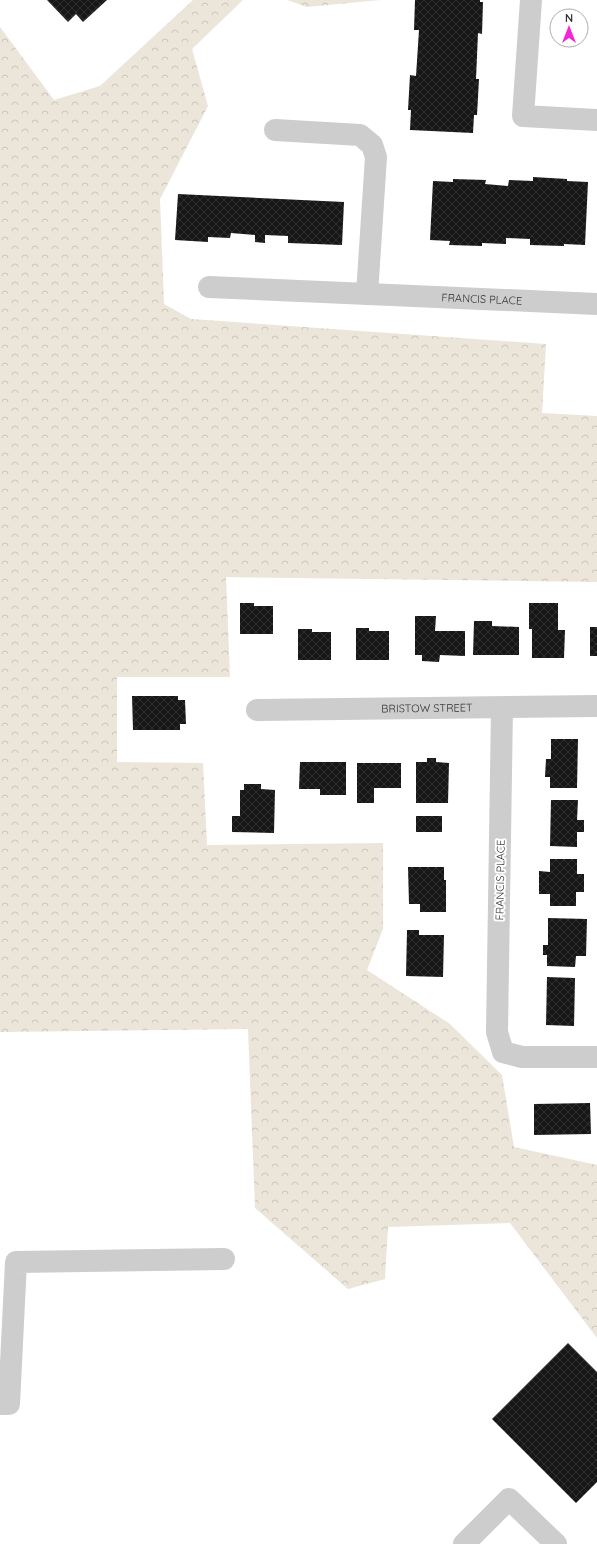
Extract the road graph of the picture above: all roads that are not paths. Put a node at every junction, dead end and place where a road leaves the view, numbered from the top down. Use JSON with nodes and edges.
{"nodes":[{"id":1,"x":531,"y":0,"type":"edge"},
{"id":2,"x":597,"y":120,"type":"edge"},
{"id":3,"x":275,"y":130,"type":"dead end"},
{"id":4,"x":208,"y":287,"type":"dead end"},
{"id":5,"x":367,"y":294,"type":"junction"},
{"id":6,"x":597,"y":304,"type":"edge"},
{"id":7,"x":597,"y":706,"type":"edge"},
{"id":8,"x":502,"y":708,"type":"junction"},
{"id":9,"x":257,"y":710,"type":"dead end"},
{"id":10,"x":597,"y":1057,"type":"edge"},
{"id":11,"x":224,"y":1259,"type":"dead end"},
{"id":12,"x":0,"y":1404,"type":"edge"},
{"id":13,"x":464,"y":1544,"type":"edge"},
{"id":14,"x":556,"y":1544,"type":"edge"}],
"edges":[{"from":1,"to":2,"type":"street"},
{"from":3,"to":5,"type":"street"},
{"from":4,"to":5,"type":"street","name":"FRANCIS PLACE"},
{"from":5,"to":6,"type":"street","name":"FRANCIS PLACE"},
{"from":7,"to":8,"type":"street","name":"BRISTOW STREET"},
{"from":8,"to":9,"type":"street","name":"BRISTOW STREET"},
{"from":8,"to":10,"type":"street","name":"FRANCIS PLACE"},
{"from":11,"to":12,"type":"street"},
{"from":13,"to":14,"type":"street"}]}
